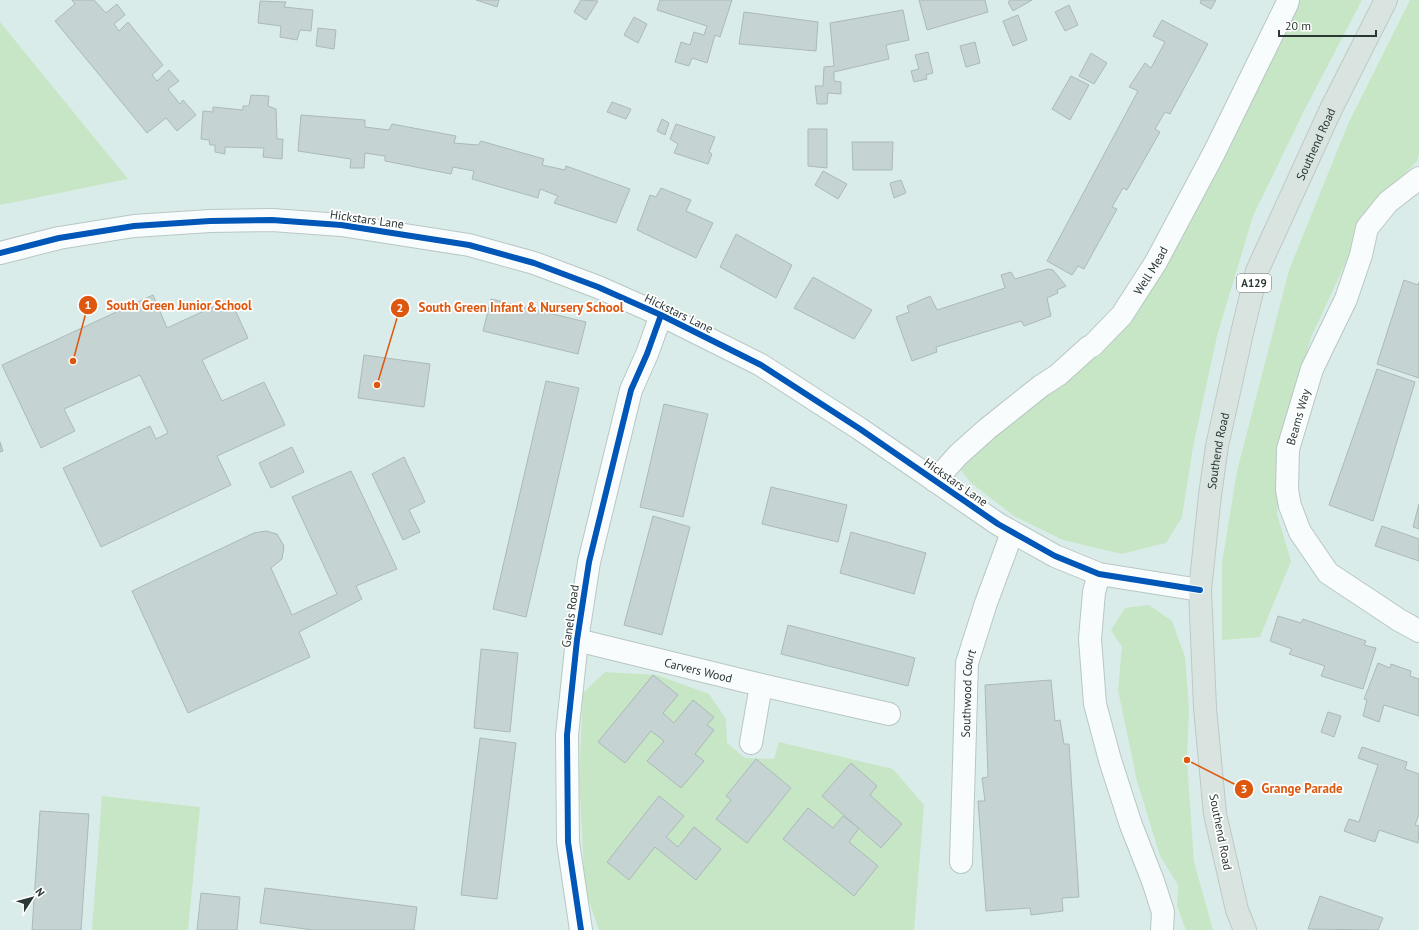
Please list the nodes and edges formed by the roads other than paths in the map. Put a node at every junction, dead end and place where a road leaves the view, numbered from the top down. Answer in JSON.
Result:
{"nodes":[{"id":1,"x":1288,"y":0,"type":"edge"},
{"id":2,"x":1386,"y":0,"type":"edge"},
{"id":3,"x":1419,"y":178,"type":"edge"},
{"id":4,"x":0,"y":253,"type":"edge"},
{"id":5,"x":661,"y":315,"type":"junction"},
{"id":6,"x":935,"y":481,"type":"junction"},
{"id":7,"x":1012,"y":533,"type":"junction"},
{"id":8,"x":1099,"y":574,"type":"junction"},
{"id":9,"x":1200,"y":590,"type":"junction"},
{"id":10,"x":1419,"y":631,"type":"edge"},
{"id":11,"x":577,"y":640,"type":"junction"},
{"id":12,"x":762,"y":685,"type":"junction"},
{"id":13,"x":889,"y":714,"type":"dead end"},
{"id":14,"x":751,"y":743,"type":"dead end"},
{"id":15,"x":960,"y":862,"type":"dead end"},
{"id":16,"x":581,"y":930,"type":"edge"},
{"id":17,"x":1162,"y":930,"type":"edge"},
{"id":18,"x":1245,"y":930,"type":"edge"}],
"edges":[{"from":1,"to":6,"type":"street","name":"Well Mead"},
{"from":2,"to":9,"type":"main road","name":"Southend Road","number":"A129"},
{"from":3,"to":10,"type":"street","name":"Beams Way"},
{"from":4,"to":5,"type":"street","name":"Hickstars Lane"},
{"from":5,"to":6,"type":"street","name":"Hickstars Lane"},
{"from":5,"to":11,"type":"street","name":"Ganels Road"},
{"from":6,"to":7,"type":"street","name":"Hickstars Lane"},
{"from":7,"to":8,"type":"street","name":"Hickstars Lane"},
{"from":7,"to":15,"type":"street","name":"Southwood Court"},
{"from":8,"to":9,"type":"street","name":"Hickstars Lane"},
{"from":8,"to":17,"type":"street"},
{"from":9,"to":18,"type":"main road","name":"Southend Road","number":"A129"},
{"from":11,"to":12,"type":"street","name":"Carvers Wood"},
{"from":11,"to":16,"type":"street","name":"Ganels Road"},
{"from":12,"to":13,"type":"street","name":"Carvers Wood"},
{"from":12,"to":14,"type":"street"}]}
